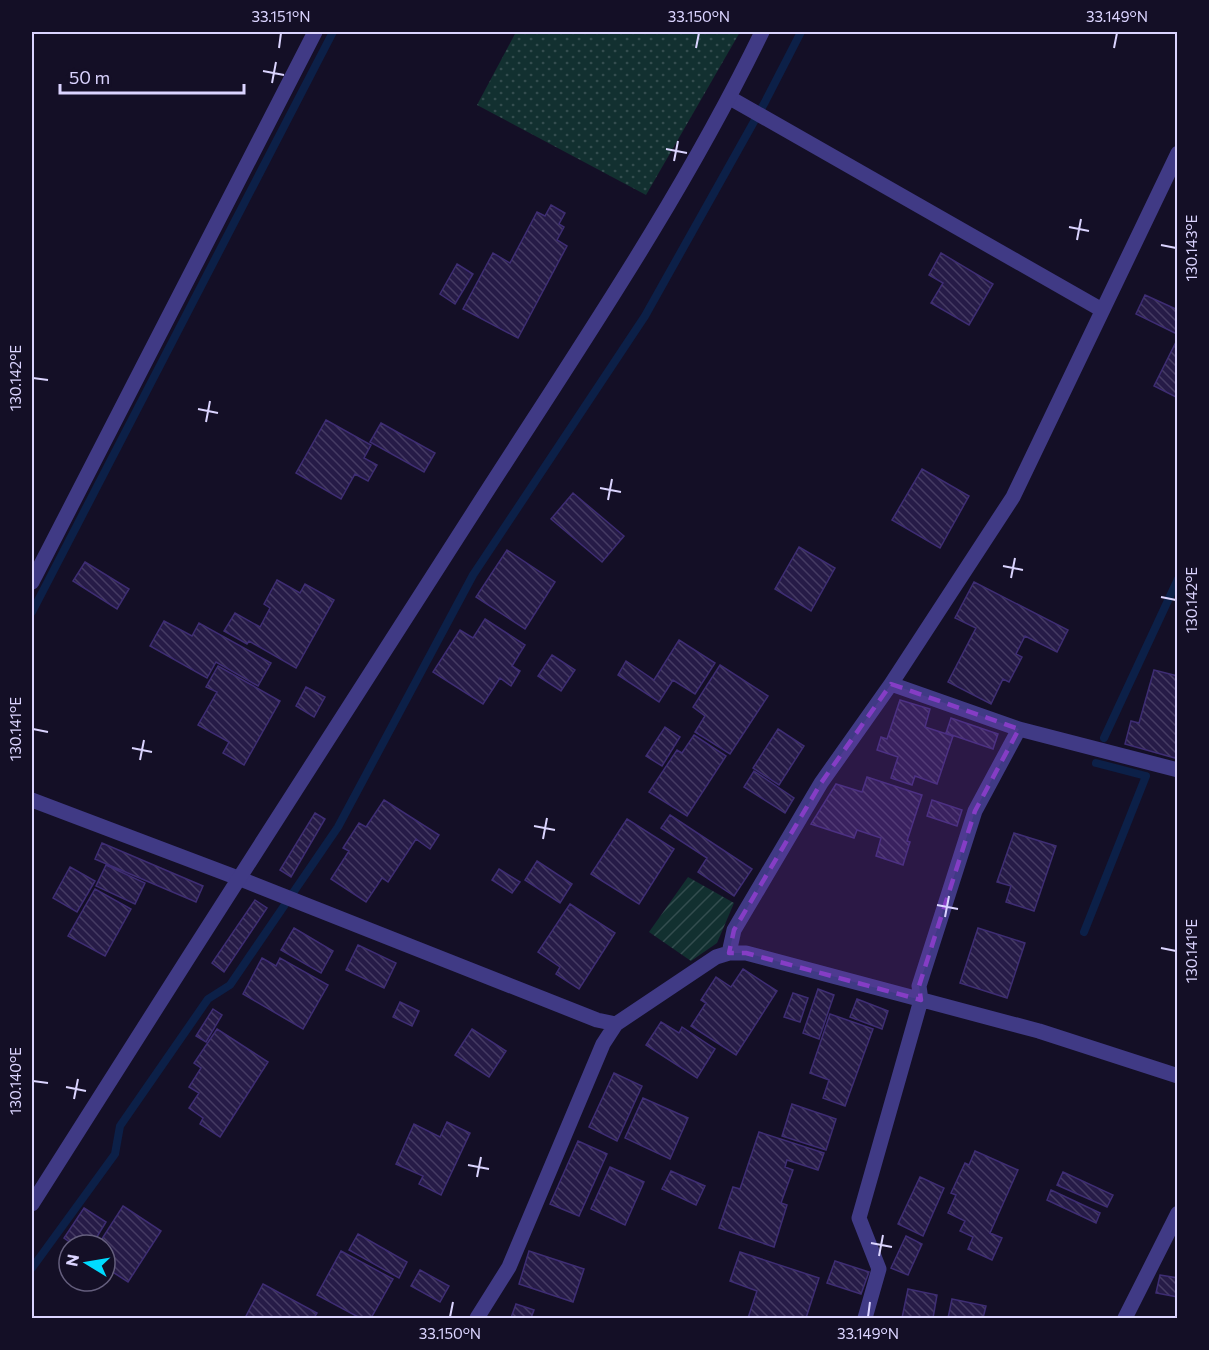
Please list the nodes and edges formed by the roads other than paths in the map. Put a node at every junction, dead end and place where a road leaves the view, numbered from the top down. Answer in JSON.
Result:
{"nodes":[{"id":1,"x":315,"y":32,"type":"edge"},
{"id":2,"x":762,"y":32,"type":"edge"},
{"id":3,"x":730,"y":98,"type":"junction"},
{"id":4,"x":1178,"y":153,"type":"edge"},
{"id":5,"x":1102,"y":310,"type":"junction"},
{"id":6,"x":32,"y":582,"type":"edge"},
{"id":7,"x":891,"y":684,"type":"junction"},
{"id":8,"x":1019,"y":729,"type":"junction"},
{"id":9,"x":1178,"y":770,"type":"edge"},
{"id":10,"x":32,"y":800,"type":"edge"},
{"id":11,"x":238,"y":878,"type":"junction"},
{"id":12,"x":729,"y":953,"type":"junction"},
{"id":13,"x":921,"y":1000,"type":"junction"},
{"id":14,"x":616,"y":1024,"type":"junction"},
{"id":15,"x":1178,"y":1076,"type":"edge"},
{"id":16,"x":32,"y":1204,"type":"edge"},
{"id":17,"x":1178,"y":1213,"type":"edge"},
{"id":18,"x":477,"y":1318,"type":"edge"},
{"id":19,"x":865,"y":1318,"type":"edge"},
{"id":20,"x":1125,"y":1318,"type":"edge"}],
"edges":[{"from":1,"to":6,"type":"street"},
{"from":2,"to":3,"type":"street"},
{"from":3,"to":5,"type":"street"},
{"from":3,"to":11,"type":"street"},
{"from":4,"to":5,"type":"street"},
{"from":5,"to":7,"type":"street"},
{"from":7,"to":8,"type":"street"},
{"from":7,"to":12,"type":"street"},
{"from":8,"to":9,"type":"street"},
{"from":8,"to":13,"type":"street"},
{"from":10,"to":11,"type":"street"},
{"from":11,"to":14,"type":"street"},
{"from":11,"to":16,"type":"street"},
{"from":12,"to":13,"type":"street"},
{"from":12,"to":14,"type":"street"},
{"from":13,"to":15,"type":"street"},
{"from":13,"to":19,"type":"street"},
{"from":14,"to":18,"type":"street"},
{"from":17,"to":20,"type":"street"}]}
